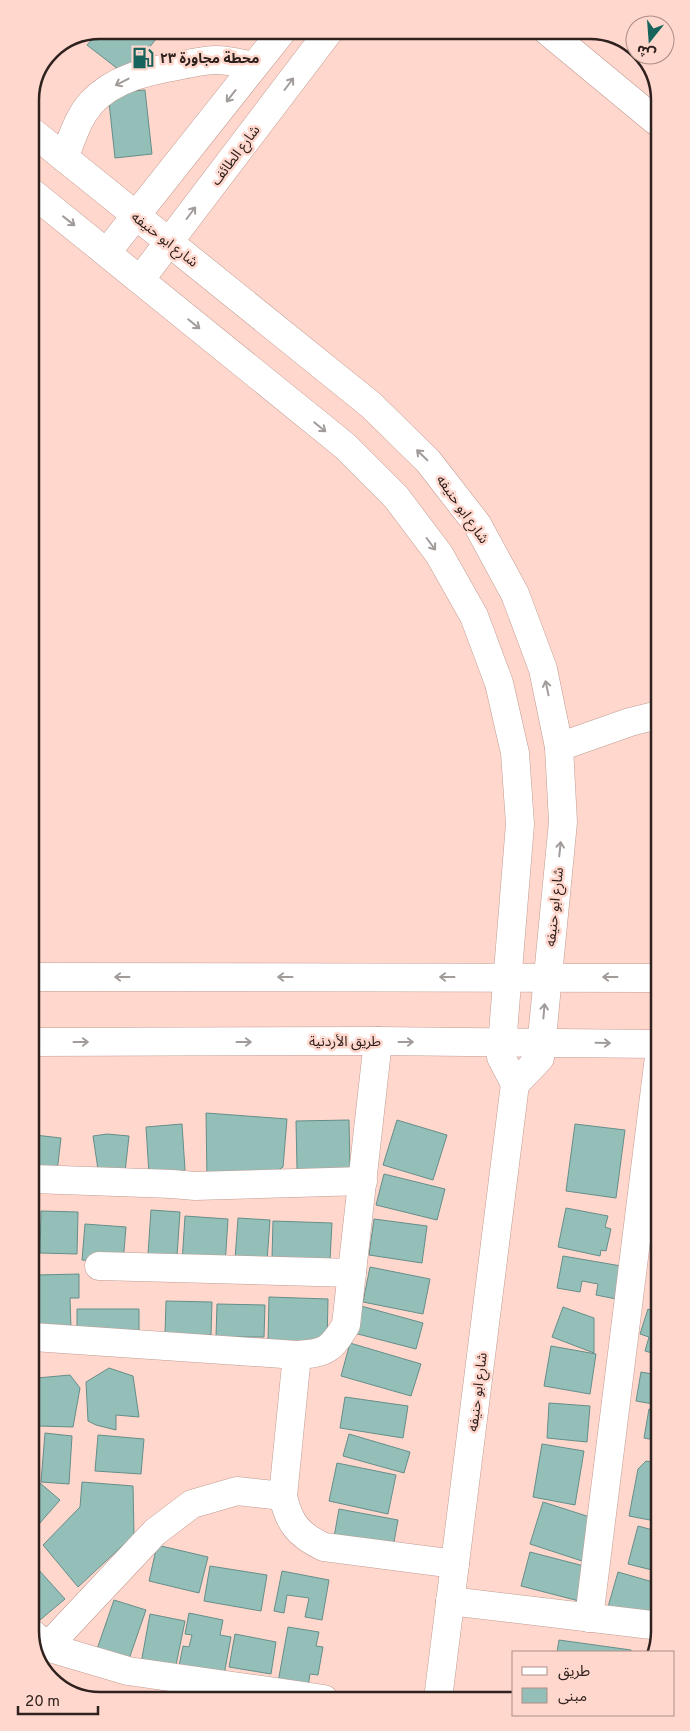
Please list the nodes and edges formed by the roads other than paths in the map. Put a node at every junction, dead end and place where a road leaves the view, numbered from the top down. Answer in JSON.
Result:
{"nodes":[{"id":1,"x":276,"y":39,"type":"edge"},
{"id":2,"x":323,"y":39,"type":"edge"},
{"id":3,"x":557,"y":39,"type":"edge"},
{"id":4,"x":254,"y":66,"type":"junction"},
{"id":5,"x":651,"y":117,"type":"edge"},
{"id":6,"x":39,"y":137,"type":"edge"},
{"id":7,"x":64,"y":158,"type":"junction"},
{"id":8,"x":39,"y":198,"type":"edge"},
{"id":9,"x":136,"y":216,"type":"junction"},
{"id":10,"x":169,"y":242,"type":"junction"},
{"id":11,"x":107,"y":252,"type":"junction"},
{"id":12,"x":140,"y":280,"type":"junction"},
{"id":13,"x":651,"y":717,"type":"edge"},
{"id":14,"x":559,"y":747,"type":"junction"},
{"id":15,"x":39,"y":977,"type":"edge"},
{"id":16,"x":507,"y":977,"type":"junction"},
{"id":17,"x":547,"y":977,"type":"junction"},
{"id":18,"x":651,"y":978,"type":"edge"},
{"id":19,"x":378,"y":1041,"type":"junction"},
{"id":20,"x":39,"y":1042,"type":"edge"},
{"id":21,"x":502,"y":1042,"type":"junction"},
{"id":22,"x":542,"y":1042,"type":"junction"},
{"id":23,"x":651,"y":1044,"type":"edge"},
{"id":24,"x":515,"y":1084,"type":"junction"},
{"id":25,"x":651,"y":1121,"type":"edge"},
{"id":26,"x":39,"y":1179,"type":"edge"},
{"id":27,"x":363,"y":1181,"type":"junction"},
{"id":28,"x":99,"y":1266,"type":"dead end"},
{"id":29,"x":352,"y":1273,"type":"junction"},
{"id":30,"x":39,"y":1337,"type":"edge"},
{"id":31,"x":297,"y":1355,"type":"junction"},
{"id":32,"x":283,"y":1496,"type":"junction"},
{"id":33,"x":455,"y":1564,"type":"junction"},
{"id":34,"x":450,"y":1601,"type":"junction"},
{"id":35,"x":589,"y":1618,"type":"junction"},
{"id":36,"x":651,"y":1625,"type":"edge"},
{"id":37,"x":40,"y":1641,"type":"edge"},
{"id":38,"x":275,"y":1692,"type":"edge"},
{"id":39,"x":439,"y":1692,"type":"edge"}],
"edges":[{"from":1,"to":4,"type":"street"},
{"from":10,"to":2,"type":"street","name":"شارع الطائف","one_way":true},
{"from":3,"to":5,"type":"street"},
{"from":4,"to":7,"type":"street","one_way":true},
{"from":4,"to":9,"type":"street","one_way":true},
{"from":6,"to":7,"type":"street","name":"شارع ابو حنيفه"},
{"from":7,"to":9,"type":"street","name":"شارع ابو حنيفه"},
{"from":8,"to":11,"type":"street","one_way":true},
{"from":9,"to":10,"type":"street","name":"شارع ابو حنيفه"},
{"from":9,"to":11,"type":"street"},
{"from":10,"to":12,"type":"street","name":"شارع الطائف"},
{"from":14,"to":10,"type":"street","name":"شارع ابو حنيفه","one_way":true},
{"from":11,"to":12,"type":"street"},
{"from":12,"to":16,"type":"street","one_way":true},
{"from":13,"to":14,"type":"street"},
{"from":17,"to":14,"type":"street","name":"شارع ابو حنيفه","one_way":true},
{"from":16,"to":15,"type":"street","one_way":true},
{"from":16,"to":17,"type":"street"},
{"from":16,"to":21,"type":"street"},
{"from":18,"to":17,"type":"street","one_way":true},
{"from":22,"to":17,"type":"street","name":"شارع ابو حنيفه","one_way":true},
{"from":20,"to":19,"type":"street","name":"طريق الأردنية","one_way":true},
{"from":19,"to":21,"type":"street","name":"طريق الأردنية","one_way":true},
{"from":19,"to":27,"type":"street"},
{"from":21,"to":22,"type":"street","name":"طريق الأردنية"},
{"from":21,"to":24,"type":"street"},
{"from":22,"to":23,"type":"street","name":"طريق الأردنية","one_way":true},
{"from":22,"to":24,"type":"street","name":"شارع ابو حنيفه"},
{"from":24,"to":33,"type":"street","name":"شارع ابو حنيفه"},
{"from":25,"to":35,"type":"street"},
{"from":26,"to":27,"type":"street"},
{"from":27,"to":29,"type":"street"},
{"from":28,"to":29,"type":"street"},
{"from":29,"to":31,"type":"street"},
{"from":30,"to":31,"type":"street"},
{"from":31,"to":32,"type":"street"},
{"from":32,"to":33,"type":"street"},
{"from":32,"to":37,"type":"street"},
{"from":33,"to":34,"type":"street","name":"شارع ابو حنيفه"},
{"from":34,"to":35,"type":"street"},
{"from":34,"to":39,"type":"street","name":"شارع ابو حنيفه"},
{"from":35,"to":36,"type":"street"},
{"from":37,"to":38,"type":"street"}]}
